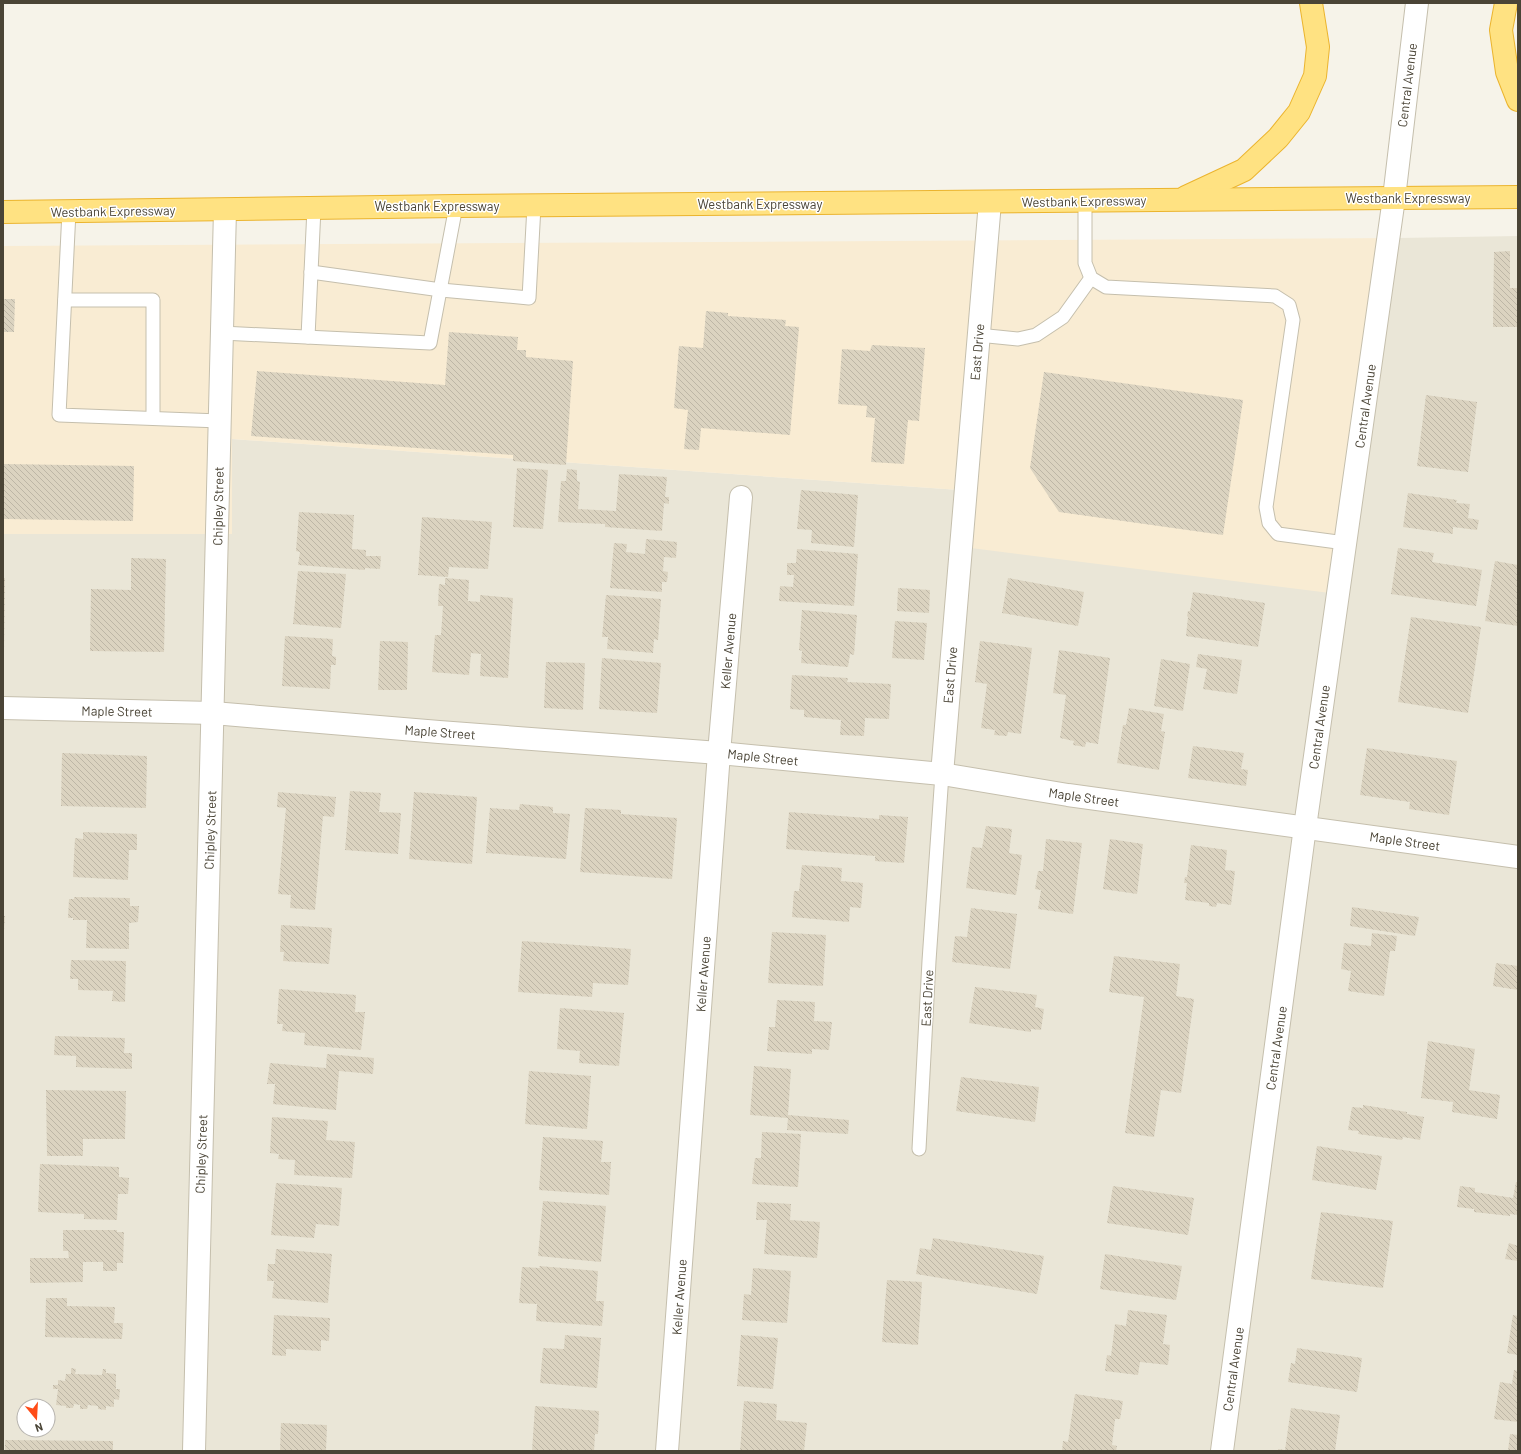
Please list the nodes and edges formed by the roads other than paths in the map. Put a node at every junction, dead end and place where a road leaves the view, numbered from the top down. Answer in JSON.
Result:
{"nodes":[{"id":1,"x":1311,"y":3,"type":"edge"},
{"id":2,"x":1417,"y":3,"type":"edge"},
{"id":3,"x":1506,"y":3,"type":"edge"},
{"id":4,"x":1518,"y":100,"type":"edge"},
{"id":5,"x":1518,"y":197,"type":"edge"},
{"id":6,"x":1394,"y":198,"type":"junction"},
{"id":7,"x":1179,"y":200,"type":"junction"},
{"id":8,"x":1085,"y":201,"type":"junction"},
{"id":9,"x":990,"y":202,"type":"junction"},
{"id":10,"x":456,"y":206,"type":"junction"},
{"id":11,"x":534,"y":206,"type":"junction"},
{"id":12,"x":314,"y":208,"type":"junction"},
{"id":13,"x":225,"y":210,"type":"junction"},
{"id":14,"x":69,"y":211,"type":"junction"},
{"id":15,"x":3,"y":212,"type":"edge"},
{"id":16,"x":311,"y":272,"type":"junction"},
{"id":17,"x":1091,"y":278,"type":"junction"},
{"id":18,"x":441,"y":290,"type":"junction"},
{"id":19,"x":65,"y":300,"type":"junction"},
{"id":20,"x":222,"y":333,"type":"junction"},
{"id":21,"x":978,"y":335,"type":"junction"},
{"id":22,"x":308,"y":337,"type":"junction"},
{"id":23,"x":153,"y":418,"type":"junction"},
{"id":24,"x":220,"y":421,"type":"junction"},
{"id":25,"x":741,"y":497,"type":"dead end"},
{"id":26,"x":1345,"y":543,"type":"junction"},
{"id":27,"x":3,"y":708,"type":"edge"},
{"id":28,"x":213,"y":713,"type":"junction"},
{"id":29,"x":719,"y":753,"type":"junction"},
{"id":30,"x":942,"y":774,"type":"junction"},
{"id":31,"x":1305,"y":827,"type":"junction"},
{"id":32,"x":1518,"y":857,"type":"edge"},
{"id":33,"x":919,"y":1149,"type":"dead end"},
{"id":34,"x":194,"y":1451,"type":"edge"},
{"id":35,"x":667,"y":1451,"type":"edge"},
{"id":36,"x":1222,"y":1451,"type":"edge"}],
"edges":[{"from":1,"to":7,"type":"highway"},
{"from":2,"to":6,"type":"street","name":"Central Avenue"},
{"from":3,"to":4,"type":"highway"},
{"from":5,"to":6,"type":"highway","name":"Westbank Expressway"},
{"from":6,"to":7,"type":"highway","name":"Westbank Expressway"},
{"from":6,"to":26,"type":"street","name":"Central Avenue"},
{"from":7,"to":8,"type":"highway","name":"Westbank Expressway"},
{"from":8,"to":9,"type":"highway","name":"Westbank Expressway"},
{"from":8,"to":17,"type":"lane"},
{"from":9,"to":11,"type":"highway","name":"Westbank Expressway"},
{"from":9,"to":21,"type":"street","name":"East Drive"},
{"from":10,"to":11,"type":"highway","name":"Westbank Expressway"},
{"from":10,"to":12,"type":"highway","name":"Westbank Expressway"},
{"from":10,"to":18,"type":"lane"},
{"from":11,"to":18,"type":"lane"},
{"from":12,"to":13,"type":"highway","name":"Westbank Expressway"},
{"from":12,"to":16,"type":"lane"},
{"from":13,"to":14,"type":"highway","name":"Westbank Expressway"},
{"from":13,"to":20,"type":"street","name":"Chipley Street"},
{"from":14,"to":15,"type":"highway","name":"Westbank Expressway"},
{"from":14,"to":19,"type":"lane"},
{"from":16,"to":18,"type":"lane"},
{"from":16,"to":22,"type":"lane"},
{"from":17,"to":21,"type":"lane"},
{"from":17,"to":26,"type":"lane"},
{"from":18,"to":22,"type":"lane"},
{"from":19,"to":23,"type":"lane"},
{"from":19,"to":23,"type":"lane"},
{"from":20,"to":22,"type":"lane"},
{"from":20,"to":24,"type":"street","name":"Chipley Street"},
{"from":21,"to":30,"type":"street","name":"East Drive"},
{"from":23,"to":24,"type":"lane"},
{"from":24,"to":28,"type":"street","name":"Chipley Street"},
{"from":25,"to":29,"type":"street","name":"Keller Avenue"},
{"from":26,"to":31,"type":"street","name":"Central Avenue"},
{"from":27,"to":28,"type":"street","name":"Maple Street"},
{"from":28,"to":29,"type":"street","name":"Maple Street"},
{"from":28,"to":34,"type":"street","name":"Chipley Street"},
{"from":29,"to":30,"type":"street","name":"Maple Street"},
{"from":29,"to":35,"type":"street","name":"Keller Avenue"},
{"from":30,"to":31,"type":"street","name":"Maple Street"},
{"from":30,"to":33,"type":"lane","name":"East Drive"},
{"from":31,"to":32,"type":"street","name":"Maple Street"},
{"from":31,"to":36,"type":"street","name":"Central Avenue"}]}
